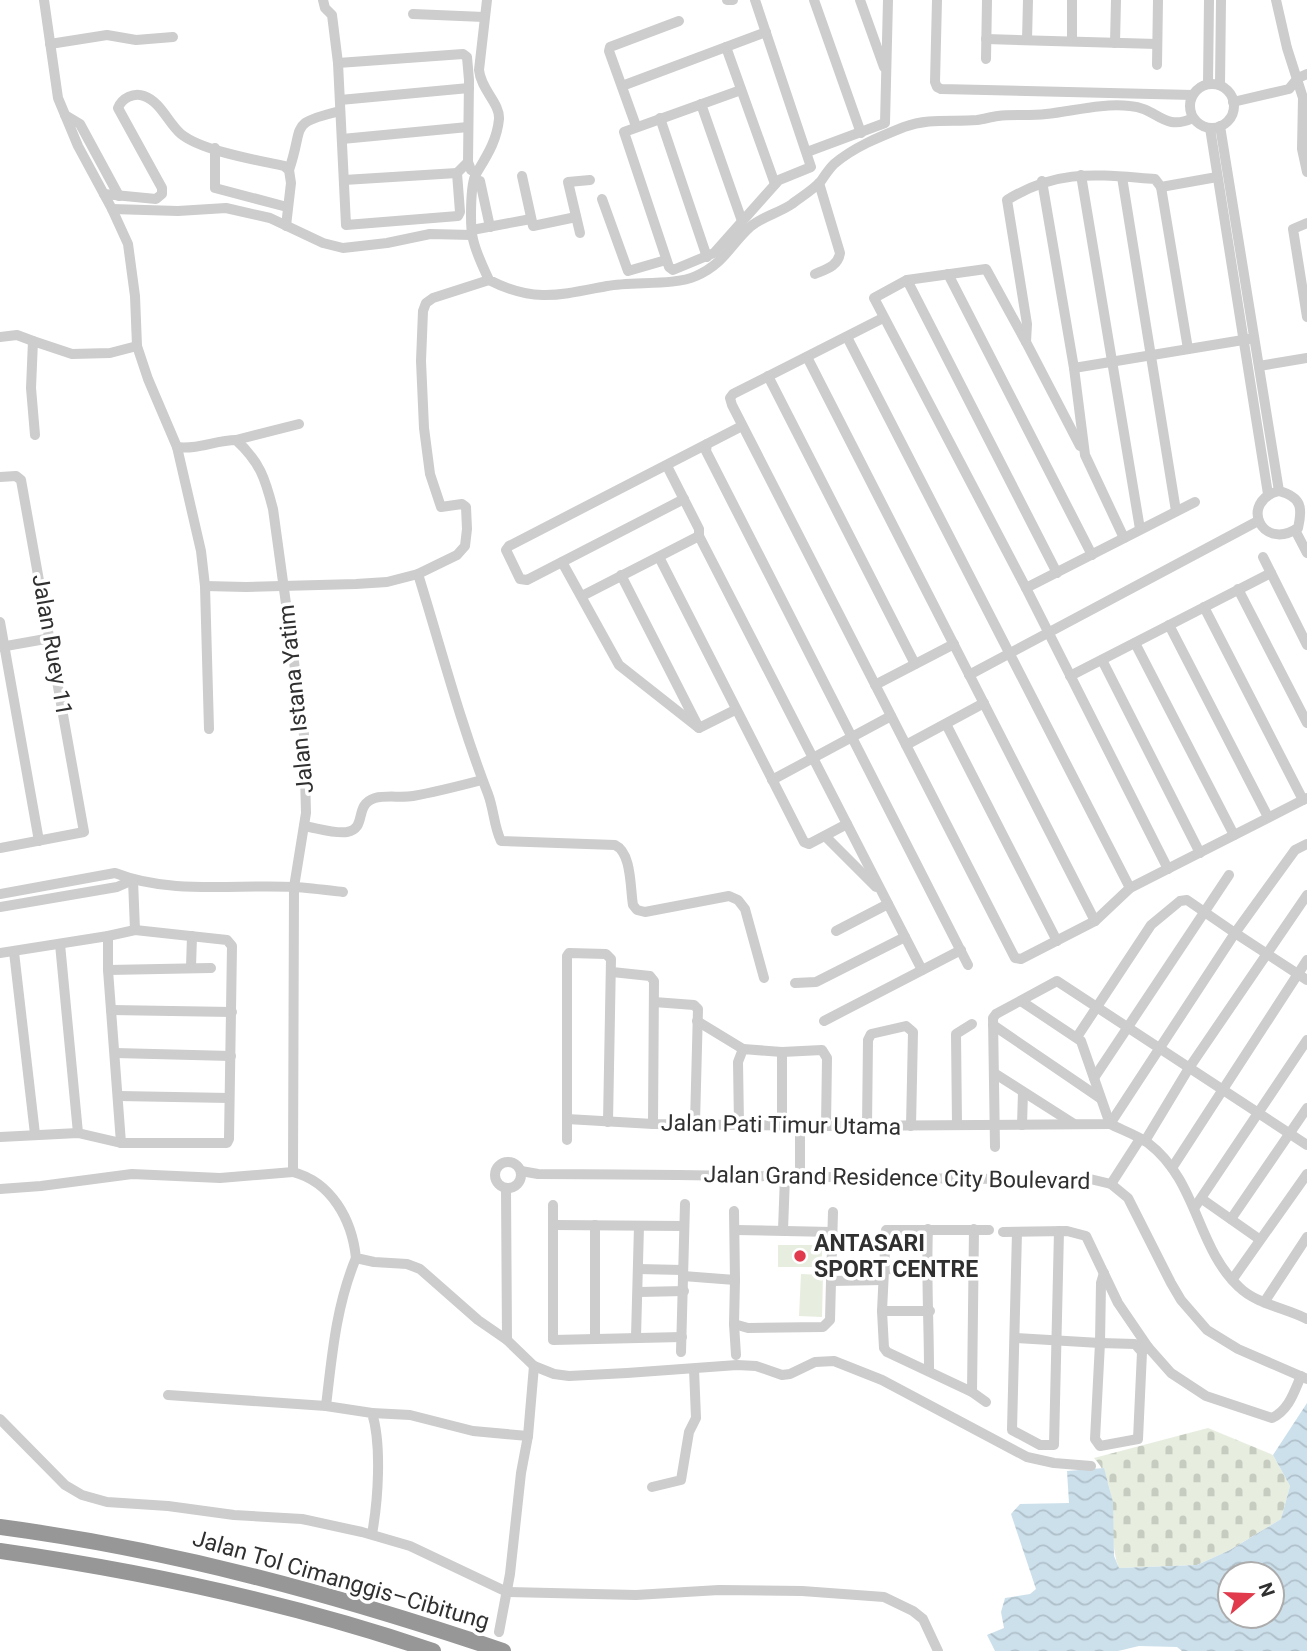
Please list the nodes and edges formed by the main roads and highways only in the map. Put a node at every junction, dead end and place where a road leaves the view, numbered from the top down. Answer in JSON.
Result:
{"nodes":[{"id":1,"x":0,"y":1527,"type":"edge"},
{"id":2,"x":0,"y":1551,"type":"edge"},
{"id":3,"x":433,"y":1651,"type":"edge"},
{"id":4,"x":503,"y":1651,"type":"edge"}],
"edges":[{"from":1,"to":4,"type":"highway","name":"Jalan Tol Cimanggis–Cibitung"},
{"from":2,"to":3,"type":"highway","name":"Jalan Tol Cimanggis–Cibitung"}]}
